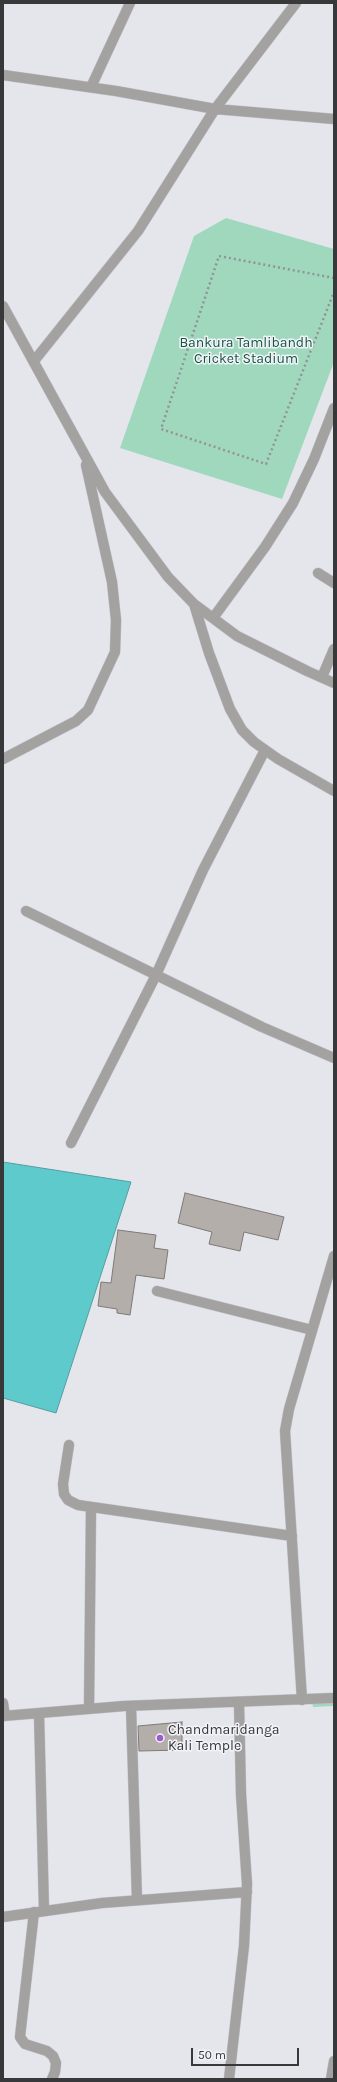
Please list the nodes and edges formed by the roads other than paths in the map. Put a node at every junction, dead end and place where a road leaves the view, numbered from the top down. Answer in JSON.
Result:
{"nodes":[{"id":1,"x":130,"y":3,"type":"edge"},
{"id":2,"x":296,"y":3,"type":"edge"},
{"id":3,"x":3,"y":75,"type":"edge"},
{"id":4,"x":91,"y":87,"type":"junction"},
{"id":5,"x":215,"y":110,"type":"junction"},
{"id":6,"x":334,"y":119,"type":"edge"},
{"id":7,"x":3,"y":306,"type":"edge"},
{"id":8,"x":34,"y":361,"type":"junction"},
{"id":9,"x":334,"y":408,"type":"edge"},
{"id":10,"x":84,"y":453,"type":"junction"},
{"id":11,"x":318,"y":573,"type":"dead end"},
{"id":12,"x":334,"y":583,"type":"edge"},
{"id":13,"x":194,"y":604,"type":"junction"},
{"id":14,"x":213,"y":618,"type":"junction"},
{"id":15,"x":334,"y":649,"type":"edge"},
{"id":16,"x":322,"y":678,"type":"junction"},
{"id":17,"x":334,"y":683,"type":"edge"},
{"id":18,"x":265,"y":750,"type":"junction"},
{"id":19,"x":3,"y":759,"type":"edge"},
{"id":20,"x":334,"y":791,"type":"edge"},
{"id":21,"x":26,"y":910,"type":"dead end"},
{"id":22,"x":156,"y":975,"type":"junction"},
{"id":23,"x":334,"y":1058,"type":"edge"},
{"id":24,"x":72,"y":1143,"type":"dead end"},
{"id":25,"x":334,"y":1256,"type":"edge"},
{"id":26,"x":157,"y":1291,"type":"dead end"},
{"id":27,"x":312,"y":1330,"type":"junction"},
{"id":28,"x":69,"y":1445,"type":"dead end"},
{"id":29,"x":91,"y":1508,"type":"junction"},
{"id":30,"x":292,"y":1536,"type":"junction"},
{"id":31,"x":334,"y":1698,"type":"edge"},
{"id":32,"x":302,"y":1700,"type":"junction"},
{"id":33,"x":239,"y":1702,"type":"junction"},
{"id":34,"x":3,"y":1703,"type":"edge"},
{"id":35,"x":131,"y":1706,"type":"junction"},
{"id":36,"x":88,"y":1709,"type":"junction"},
{"id":37,"x":39,"y":1713,"type":"junction"},
{"id":38,"x":4,"y":1716,"type":"edge"},
{"id":39,"x":247,"y":1892,"type":"junction"},
{"id":40,"x":137,"y":1900,"type":"junction"},
{"id":41,"x":39,"y":1911,"type":"junction"},
{"id":42,"x":3,"y":1917,"type":"edge"},
{"id":43,"x":334,"y":2061,"type":"edge"},
{"id":44,"x":52,"y":2079,"type":"edge"},
{"id":45,"x":229,"y":2079,"type":"edge"},
{"id":46,"x":331,"y":2079,"type":"edge"}],
"edges":[{"from":1,"to":4,"type":"street"},
{"from":2,"to":5,"type":"street"},
{"from":3,"to":4,"type":"street"},
{"from":4,"to":5,"type":"street"},
{"from":5,"to":6,"type":"street"},
{"from":5,"to":8,"type":"street"},
{"from":7,"to":8,"type":"street"},
{"from":8,"to":10,"type":"street"},
{"from":9,"to":14,"type":"street"},
{"from":10,"to":13,"type":"street"},
{"from":10,"to":19,"type":"street"},
{"from":11,"to":12,"type":"street"},
{"from":13,"to":14,"type":"street"},
{"from":13,"to":18,"type":"street"},
{"from":14,"to":16,"type":"street"},
{"from":15,"to":16,"type":"street"},
{"from":16,"to":17,"type":"street"},
{"from":18,"to":20,"type":"street"},
{"from":18,"to":22,"type":"street"},
{"from":21,"to":22,"type":"street"},
{"from":22,"to":23,"type":"street"},
{"from":22,"to":24,"type":"street"},
{"from":25,"to":27,"type":"street"},
{"from":26,"to":27,"type":"street"},
{"from":27,"to":30,"type":"street"},
{"from":28,"to":29,"type":"street"},
{"from":29,"to":30,"type":"street"},
{"from":29,"to":36,"type":"street"},
{"from":30,"to":32,"type":"street"},
{"from":31,"to":32,"type":"street"},
{"from":32,"to":33,"type":"street"},
{"from":33,"to":35,"type":"street"},
{"from":33,"to":39,"type":"street"},
{"from":34,"to":38,"type":"street"},
{"from":35,"to":36,"type":"street"},
{"from":35,"to":40,"type":"street"},
{"from":36,"to":37,"type":"street"},
{"from":37,"to":38,"type":"street"},
{"from":37,"to":41,"type":"street"},
{"from":39,"to":40,"type":"street"},
{"from":39,"to":45,"type":"street"},
{"from":40,"to":41,"type":"street"},
{"from":41,"to":42,"type":"street"},
{"from":41,"to":44,"type":"street"},
{"from":43,"to":46,"type":"street"}]}
